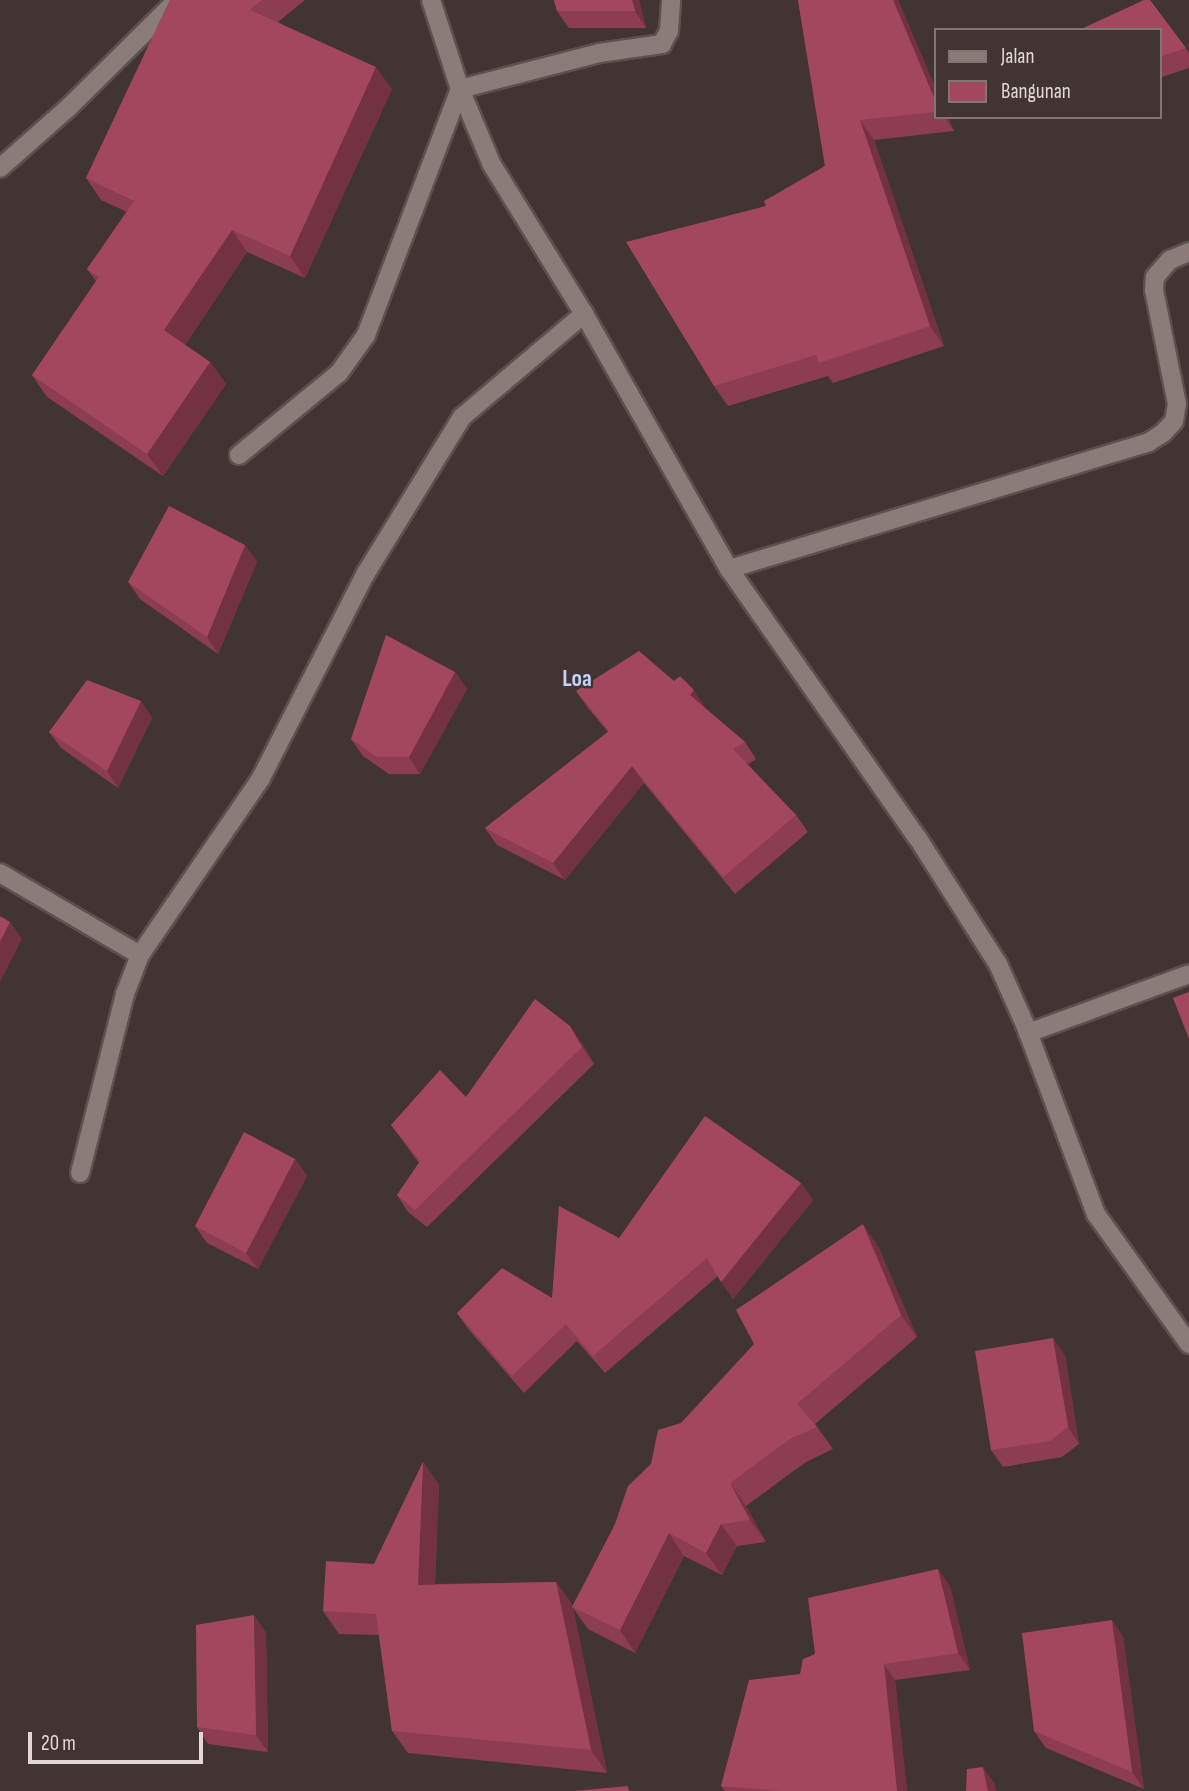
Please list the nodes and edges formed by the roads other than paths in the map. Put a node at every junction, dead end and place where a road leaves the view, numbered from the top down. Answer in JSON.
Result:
{"nodes":[{"id":1,"x":177,"y":0,"type":"edge"},
{"id":2,"x":431,"y":0,"type":"edge"},
{"id":3,"x":671,"y":0,"type":"edge"},
{"id":4,"x":460,"y":89,"type":"junction"},
{"id":5,"x":0,"y":168,"type":"edge"},
{"id":6,"x":1189,"y":252,"type":"edge"},
{"id":7,"x":584,"y":314,"type":"junction"},
{"id":8,"x":239,"y":456,"type":"dead end"},
{"id":9,"x":729,"y":569,"type":"junction"},
{"id":10,"x":0,"y":873,"type":"edge"},
{"id":11,"x":140,"y":956,"type":"junction"},
{"id":12,"x":1189,"y":974,"type":"edge"},
{"id":13,"x":1028,"y":1033,"type":"junction"},
{"id":14,"x":80,"y":1173,"type":"dead end"},
{"id":15,"x":1189,"y":1344,"type":"edge"}],
"edges":[{"from":1,"to":5,"type":"street"},
{"from":2,"to":4,"type":"street"},
{"from":3,"to":4,"type":"street"},
{"from":4,"to":7,"type":"street"},
{"from":4,"to":8,"type":"street"},
{"from":6,"to":9,"type":"street"},
{"from":7,"to":9,"type":"street"},
{"from":7,"to":11,"type":"street"},
{"from":9,"to":13,"type":"street"},
{"from":10,"to":11,"type":"street"},
{"from":11,"to":14,"type":"street"},
{"from":12,"to":13,"type":"street"},
{"from":13,"to":15,"type":"street"}]}
